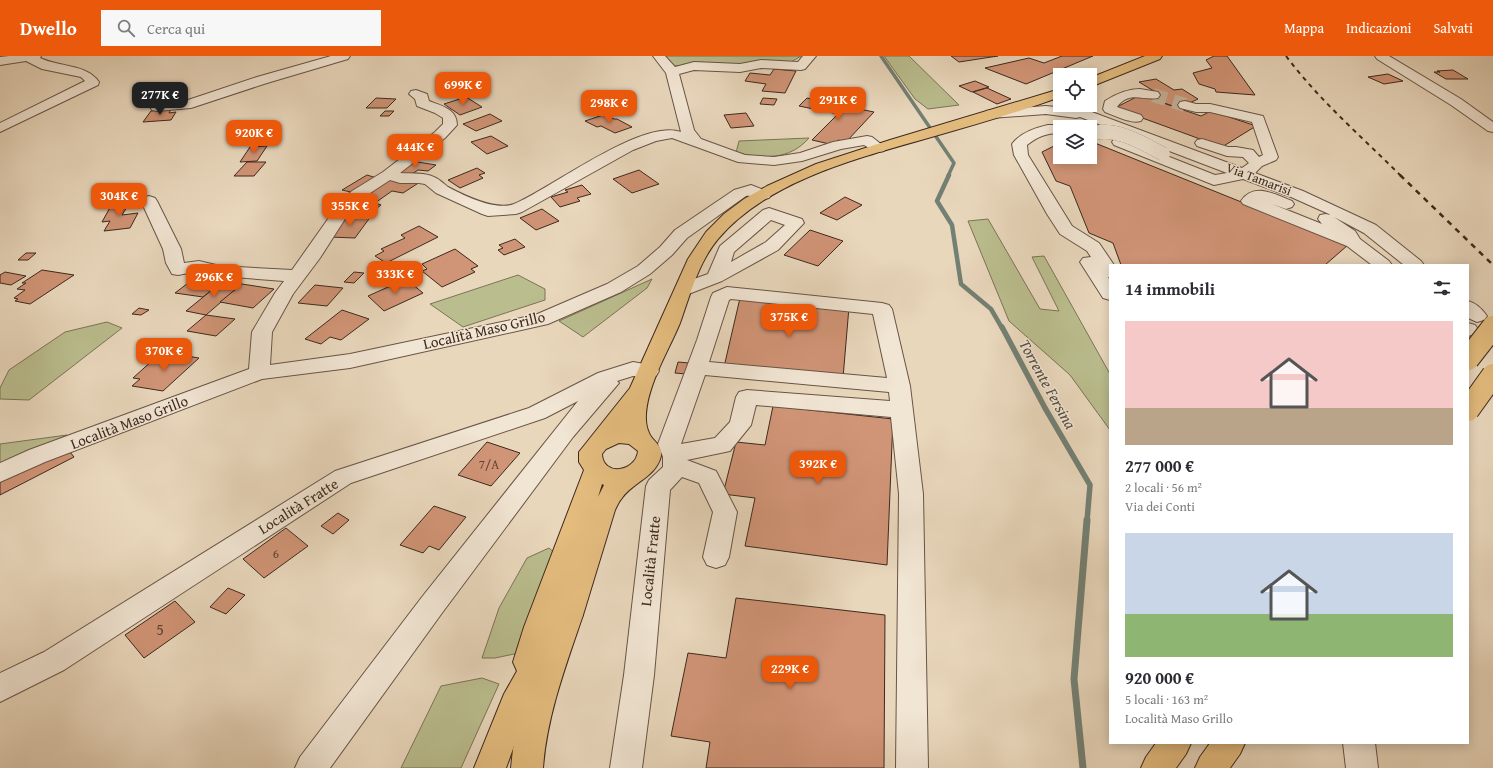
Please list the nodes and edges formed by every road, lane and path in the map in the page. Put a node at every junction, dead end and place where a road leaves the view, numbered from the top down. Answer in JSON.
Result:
{"nodes":[{"id":1,"x":344,"y":56,"type":"edge"},
{"id":2,"x":659,"y":56,"type":"edge"},
{"id":3,"x":810,"y":56,"type":"edge"},
{"id":4,"x":1156,"y":56,"type":"edge"},
{"id":5,"x":1381,"y":56,"type":"edge"},
{"id":6,"x":33,"y":57,"type":"edge"},
{"id":7,"x":0,"y":62,"type":"edge"},
{"id":8,"x":672,"y":72,"type":"junction"},
{"id":9,"x":1097,"y":80,"type":"edge"},
{"id":10,"x":416,"y":94,"type":"dead end"},
{"id":11,"x":1153,"y":95,"type":"tunnel mouth"},
{"id":12,"x":1053,"y":96,"type":"edge"},
{"id":13,"x":1185,"y":105,"type":"tunnel mouth"},
{"id":14,"x":157,"y":107,"type":"dead end"},
{"id":15,"x":1072,"y":112,"type":"edge"},
{"id":16,"x":991,"y":114,"type":"junction"},
{"id":17,"x":1081,"y":120,"type":"edge"},
{"id":18,"x":1085,"y":120,"type":"edge"},
{"id":19,"x":1146,"y":122,"type":"dead end"},
{"id":20,"x":1097,"y":125,"type":"edge"},
{"id":21,"x":1097,"y":126,"type":"edge"},
{"id":22,"x":0,"y":128,"type":"edge"},
{"id":23,"x":1053,"y":128,"type":"edge"},
{"id":24,"x":1493,"y":128,"type":"edge"},
{"id":25,"x":1097,"y":129,"type":"edge"},
{"id":26,"x":1190,"y":138,"type":"dead end"},
{"id":27,"x":696,"y":142,"type":"junction"},
{"id":28,"x":884,"y":147,"type":"junction"},
{"id":29,"x":1257,"y":163,"type":"junction"},
{"id":30,"x":1188,"y":170,"type":"junction"},
{"id":31,"x":1245,"y":174,"type":"junction"},
{"id":32,"x":388,"y":175,"type":"junction"},
{"id":33,"x":763,"y":195,"type":"junction"},
{"id":34,"x":149,"y":200,"type":"dead end"},
{"id":35,"x":1247,"y":202,"type":"dead end"},
{"id":36,"x":1082,"y":250,"type":"dead end"},
{"id":37,"x":1382,"y":264,"type":"edge"},
{"id":38,"x":1415,"y":264,"type":"edge"},
{"id":39,"x":1109,"y":270,"type":"edge"},
{"id":40,"x":297,"y":276,"type":"junction"},
{"id":41,"x":716,"y":277,"type":"dead end"},
{"id":42,"x":684,"y":289,"type":"junction"},
{"id":43,"x":1109,"y":292,"type":"edge"},
{"id":44,"x":1475,"y":322,"type":"edge"},
{"id":45,"x":1469,"y":354,"type":"edge"},
{"id":46,"x":697,"y":368,"type":"junction"},
{"id":47,"x":648,"y":371,"type":"junction"},
{"id":48,"x":259,"y":373,"type":"junction"},
{"id":49,"x":619,"y":373,"type":"junction"},
{"id":50,"x":1493,"y":375,"type":"edge"},
{"id":51,"x":1493,"y":388,"type":"edge"},
{"id":52,"x":640,"y":391,"type":"junction"},
{"id":53,"x":1469,"y":395,"type":"edge"},
{"id":54,"x":900,"y":398,"type":"junction"},
{"id":55,"x":1469,"y":409,"type":"edge"},
{"id":56,"x":600,"y":442,"type":"junction"},
{"id":57,"x":661,"y":450,"type":"junction"},
{"id":58,"x":595,"y":471,"type":"junction"},
{"id":59,"x":0,"y":473,"type":"edge"},
{"id":60,"x":642,"y":478,"type":"junction"},
{"id":61,"x":716,"y":557,"type":"dead end"},
{"id":62,"x":569,"y":616,"type":"junction"},
{"id":63,"x":0,"y":688,"type":"edge"},
{"id":64,"x":515,"y":704,"type":"junction"},
{"id":65,"x":1174,"y":744,"type":"edge"},
{"id":66,"x":1227,"y":744,"type":"edge"},
{"id":67,"x":1359,"y":744,"type":"edge"},
{"id":68,"x":311,"y":768,"type":"edge"},
{"id":69,"x":490,"y":768,"type":"edge"},
{"id":70,"x":527,"y":768,"type":"edge"},
{"id":71,"x":626,"y":768,"type":"edge"},
{"id":72,"x":912,"y":768,"type":"edge"},
{"id":73,"x":1157,"y":768,"type":"edge"},
{"id":74,"x":1211,"y":768,"type":"edge"},
{"id":75,"x":1362,"y":768,"type":"edge"}],
"edges":[{"from":1,"to":14,"type":"street"},
{"from":2,"to":8,"type":"street"},
{"from":3,"to":8,"type":"street"},
{"from":4,"to":9,"type":"main road"},
{"from":5,"to":24,"type":"street"},
{"from":6,"to":7,"type":"street"},
{"from":6,"to":22,"type":"street"},
{"from":8,"to":27,"type":"street"},
{"from":10,"to":32,"type":"street"},
{"from":11,"to":19,"type":"street"},
{"from":12,"to":16,"type":"main road"},
{"from":13,"to":29,"type":"street"},
{"from":15,"to":18,"type":"street","name":"Via Tamarisi"},
{"from":16,"to":17,"type":"street","name":"Via Tamarisi"},
{"from":16,"to":28,"type":"main road"},
{"from":20,"to":31,"type":"street","name":"Via Tamarisi"},
{"from":21,"to":30,"type":"street"},
{"from":23,"to":39,"type":"street"},
{"from":25,"to":30,"type":"street","bridge":true},
{"from":26,"to":29,"type":"street"},
{"from":27,"to":28,"type":"street"},
{"from":27,"to":32,"type":"street"},
{"from":28,"to":33,"type":"main road"},
{"from":29,"to":31,"type":"street"},
{"from":30,"to":31,"type":"street"},
{"from":31,"to":38,"type":"street","name":"Via Tamarisi"},
{"from":32,"to":40,"type":"street"},
{"from":33,"to":42,"type":"main road","name":"Località Fratte"},
{"from":33,"to":48,"type":"street","name":"Località Maso Grillo"},
{"from":34,"to":40,"type":"street"},
{"from":35,"to":37,"type":"street"},
{"from":36,"to":43,"type":"street"},
{"from":40,"to":48,"type":"street"},
{"from":41,"to":42,"type":"street"},
{"from":42,"to":47,"type":"main road","name":"Località Fratte"},
{"from":44,"to":45,"type":"main road","bridge":true},
{"from":46,"to":54,"type":"street"},
{"from":46,"to":54,"type":"street","name":"Località Fratte"},
{"from":46,"to":57,"type":"street","name":"Località Fratte"},
{"from":47,"to":49,"type":"street","name":"Località Fratte"},
{"from":47,"to":52,"type":"main road","name":"Località Fratte"},
{"from":48,"to":59,"type":"street","name":"Località Maso Grillo"},
{"from":49,"to":63,"type":"street","name":"Località Fratte"},
{"from":49,"to":68,"type":"street"},
{"from":50,"to":55,"type":"main road","bridge":true},
{"from":51,"to":53,"type":"street"},
{"from":52,"to":56,"type":"main road","name":"Località Fratte"},
{"from":52,"to":57,"type":"main road","name":"Località Fratte"},
{"from":54,"to":57,"type":"street"},
{"from":54,"to":72,"type":"street","name":"Località Fratte"},
{"from":56,"to":57,"type":"main road"},
{"from":56,"to":58,"type":"main road","name":"Località Fratte"},
{"from":57,"to":60,"type":"main road","name":"Località Fratte"},
{"from":57,"to":60,"type":"street","name":"Località Fratte"},
{"from":57,"to":61,"type":"street"},
{"from":58,"to":60,"type":"main road"},
{"from":58,"to":64,"type":"main road","name":"Località Fratte"},
{"from":60,"to":62,"type":"main road","name":"Località Fratte"},
{"from":60,"to":71,"type":"street","name":"Località Fratte"},
{"from":62,"to":64,"type":"main road","name":"Località Fratte"},
{"from":62,"to":70,"type":"main road"},
{"from":64,"to":69,"type":"main road","name":"Località Fratte"},
{"from":65,"to":73,"type":"main road"},
{"from":66,"to":74,"type":"main road"},
{"from":67,"to":75,"type":"street"}]}
